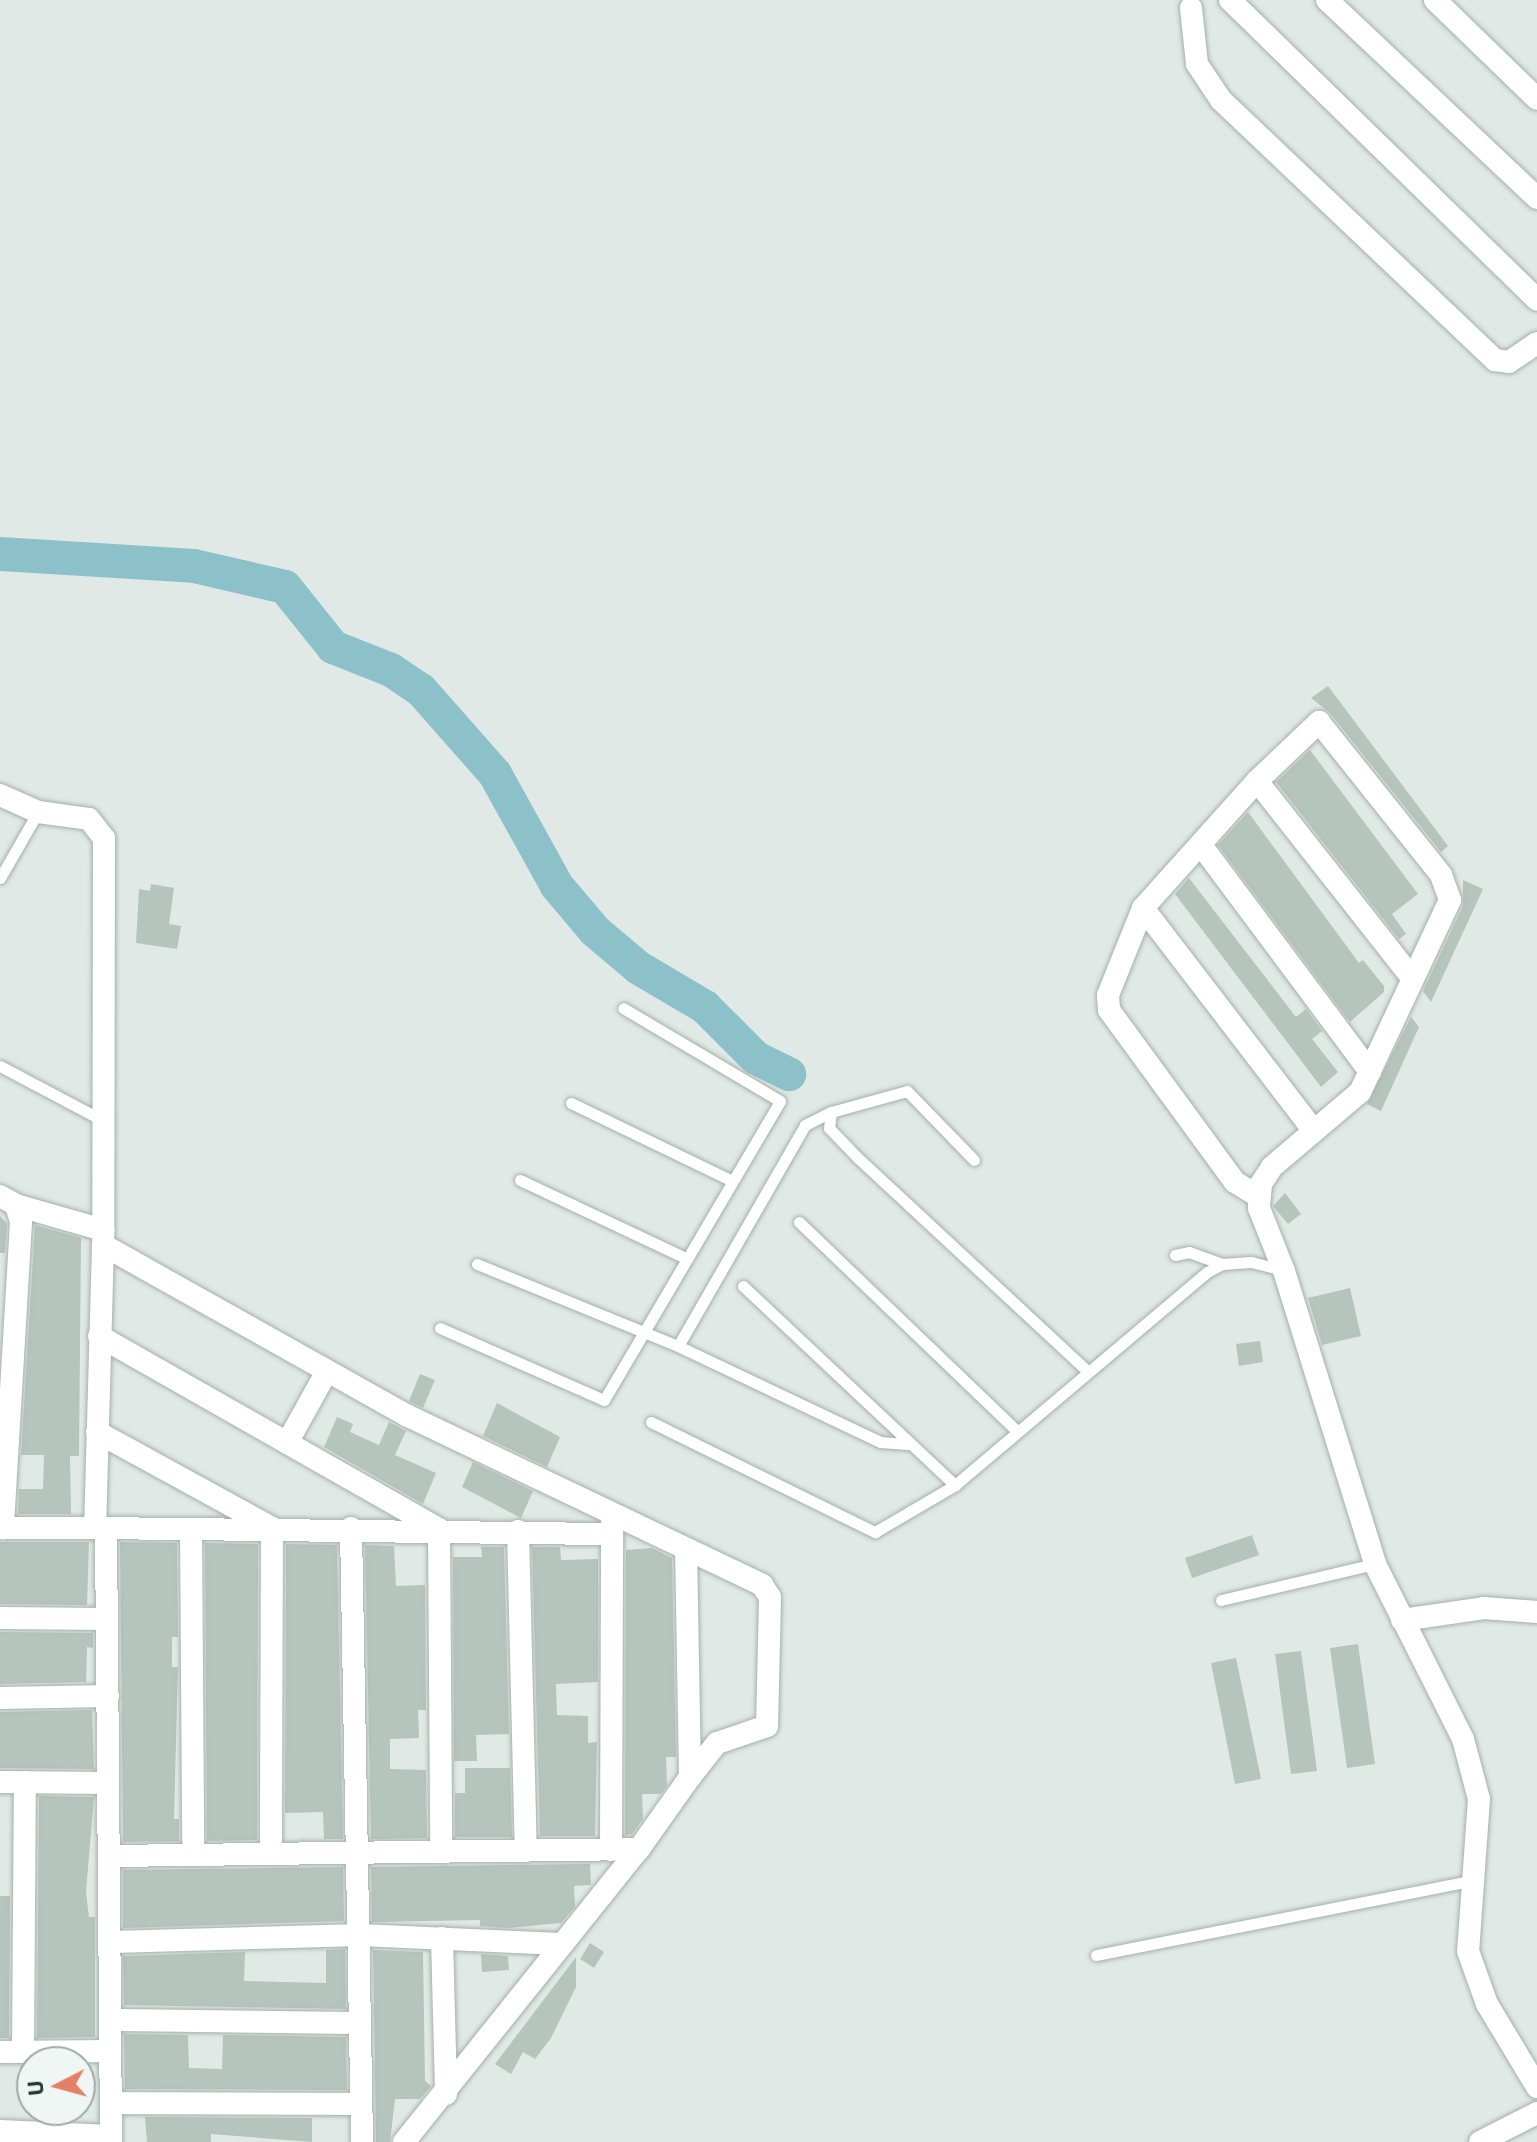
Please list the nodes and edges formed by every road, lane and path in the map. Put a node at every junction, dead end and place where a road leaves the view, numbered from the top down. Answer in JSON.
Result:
{"nodes":[{"id":1,"x":1230,"y":0,"type":"edge"},
{"id":2,"x":1327,"y":0,"type":"edge"},
{"id":3,"x":1435,"y":0,"type":"edge"},
{"id":4,"x":1185,"y":4,"type":"edge"},
{"id":5,"x":1537,"y":99,"type":"edge"},
{"id":6,"x":1537,"y":198,"type":"edge"},
{"id":7,"x":1537,"y":300,"type":"edge"},
{"id":8,"x":1537,"y":343,"type":"edge"},
{"id":9,"x":1257,"y":781,"type":"junction"},
{"id":10,"x":0,"y":795,"type":"edge"},
{"id":11,"x":38,"y":812,"type":"junction"},
{"id":12,"x":1201,"y":845,"type":"junction"},
{"id":13,"x":0,"y":878,"type":"edge"},
{"id":14,"x":1143,"y":908,"type":"junction"},
{"id":15,"x":1413,"y":979,"type":"junction"},
{"id":16,"x":623,"y":1008,"type":"dead end"},
{"id":17,"x":0,"y":1066,"type":"edge"},
{"id":18,"x":1370,"y":1072,"type":"junction"},
{"id":19,"x":571,"y":1103,"type":"dead end"},
{"id":20,"x":831,"y":1112,"type":"junction"},
{"id":21,"x":102,"y":1120,"type":"junction"},
{"id":22,"x":1314,"y":1131,"type":"junction"},
{"id":23,"x":974,"y":1160,"type":"dead end"},
{"id":24,"x":520,"y":1180,"type":"dead end"},
{"id":25,"x":732,"y":1181,"type":"junction"},
{"id":26,"x":1257,"y":1196,"type":"junction"},
{"id":27,"x":8,"y":1201,"type":"edge"},
{"id":28,"x":799,"y":1222,"type":"dead end"},
{"id":29,"x":103,"y":1237,"type":"junction"},
{"id":30,"x":1175,"y":1255,"type":"dead end"},
{"id":31,"x":686,"y":1258,"type":"junction"},
{"id":32,"x":477,"y":1264,"type":"dead end"},
{"id":33,"x":1222,"y":1264,"type":"junction"},
{"id":34,"x":1284,"y":1271,"type":"junction"},
{"id":35,"x":743,"y":1286,"type":"dead end"},
{"id":36,"x":440,"y":1328,"type":"dead end"},
{"id":37,"x":641,"y":1331,"type":"junction"},
{"id":38,"x":99,"y":1336,"type":"junction"},
{"id":39,"x":678,"y":1346,"type":"junction"},
{"id":40,"x":327,"y":1371,"type":"junction"},
{"id":41,"x":1087,"y":1371,"type":"junction"},
{"id":42,"x":651,"y":1422,"type":"dead end"},
{"id":43,"x":97,"y":1432,"type":"junction"},
{"id":44,"x":1018,"y":1432,"type":"junction"},
{"id":45,"x":287,"y":1443,"type":"junction"},
{"id":46,"x":911,"y":1444,"type":"junction"},
{"id":47,"x":955,"y":1485,"type":"junction"},
{"id":48,"x":611,"y":1524,"type":"junction"},
{"id":49,"x":2,"y":1528,"type":"edge"},
{"id":50,"x":101,"y":1528,"type":"junction"},
{"id":51,"x":272,"y":1528,"type":"junction"},
{"id":52,"x":351,"y":1528,"type":"junction"},
{"id":53,"x":191,"y":1529,"type":"junction"},
{"id":54,"x":439,"y":1529,"type":"junction"},
{"id":55,"x":518,"y":1531,"type":"junction"},
{"id":56,"x":686,"y":1549,"type":"junction"},
{"id":57,"x":1375,"y":1564,"type":"junction"},
{"id":58,"x":1221,"y":1600,"type":"dead end"},
{"id":59,"x":1537,"y":1612,"type":"edge"},
{"id":60,"x":0,"y":1618,"type":"edge"},
{"id":61,"x":106,"y":1619,"type":"junction"},
{"id":62,"x":1402,"y":1620,"type":"junction"},
{"id":63,"x":108,"y":1696,"type":"junction"},
{"id":64,"x":0,"y":1698,"type":"edge"},
{"id":65,"x":690,"y":1777,"type":"junction"},
{"id":66,"x":0,"y":1782,"type":"edge"},
{"id":67,"x":25,"y":1782,"type":"junction"},
{"id":68,"x":108,"y":1783,"type":"junction"},
{"id":69,"x":639,"y":1849,"type":"junction"},
{"id":70,"x":611,"y":1850,"type":"junction"},
{"id":71,"x":271,"y":1851,"type":"junction"},
{"id":72,"x":526,"y":1851,"type":"junction"},
{"id":73,"x":441,"y":1852,"type":"junction"},
{"id":74,"x":358,"y":1853,"type":"junction"},
{"id":75,"x":193,"y":1854,"type":"junction"},
{"id":76,"x":111,"y":1856,"type":"junction"},
{"id":77,"x":1474,"y":1880,"type":"junction"},
{"id":78,"x":360,"y":1935,"type":"junction"},
{"id":79,"x":442,"y":1938,"type":"junction"},
{"id":80,"x":112,"y":1942,"type":"junction"},
{"id":81,"x":560,"y":1944,"type":"junction"},
{"id":82,"x":1096,"y":1955,"type":"dead end"},
{"id":83,"x":112,"y":2020,"type":"junction"},
{"id":84,"x":360,"y":2023,"type":"junction"},
{"id":85,"x":23,"y":2046,"type":"edge"},
{"id":86,"x":96,"y":2051,"type":"edge"},
{"id":87,"x":110,"y":2051,"type":"junction"},
{"id":88,"x":1537,"y":2087,"type":"edge"},
{"id":89,"x":446,"y":2094,"type":"junction"},
{"id":90,"x":112,"y":2103,"type":"junction"},
{"id":91,"x":361,"y":2104,"type":"junction"},
{"id":92,"x":1537,"y":2113,"type":"edge"},
{"id":93,"x":0,"y":2131,"type":"edge"},
{"id":94,"x":111,"y":2139,"type":"edge"},
{"id":95,"x":362,"y":2142,"type":"edge"},
{"id":96,"x":404,"y":2142,"type":"edge"},
{"id":97,"x":1480,"y":2142,"type":"edge"}],
"edges":[{"from":1,"to":4,"type":"street"},
{"from":1,"to":7,"type":"street"},
{"from":2,"to":6,"type":"street"},
{"from":3,"to":5,"type":"street"},
{"from":4,"to":8,"type":"street"},
{"from":9,"to":12,"type":"street"},
{"from":9,"to":15,"type":"street"},
{"from":9,"to":15,"type":"street"},
{"from":10,"to":11,"type":"street"},
{"from":11,"to":13,"type":"lane"},
{"from":11,"to":21,"type":"street"},
{"from":12,"to":14,"type":"street"},
{"from":12,"to":18,"type":"street"},
{"from":14,"to":22,"type":"street"},
{"from":14,"to":26,"type":"street"},
{"from":15,"to":18,"type":"street"},
{"from":16,"to":25,"type":"lane"},
{"from":17,"to":21,"type":"lane"},
{"from":18,"to":22,"type":"street"},
{"from":19,"to":25,"type":"lane"},
{"from":20,"to":23,"type":"lane"},
{"from":20,"to":39,"type":"lane"},
{"from":20,"to":41,"type":"lane"},
{"from":21,"to":29,"type":"street"},
{"from":22,"to":26,"type":"street"},
{"from":24,"to":31,"type":"lane"},
{"from":25,"to":31,"type":"lane"},
{"from":26,"to":34,"type":"street"},
{"from":27,"to":29,"type":"street"},
{"from":27,"to":49,"type":"street"},
{"from":28,"to":44,"type":"lane"},
{"from":29,"to":38,"type":"street"},
{"from":29,"to":40,"type":"street"},
{"from":30,"to":33,"type":"lane"},
{"from":31,"to":37,"type":"lane"},
{"from":32,"to":37,"type":"lane"},
{"from":33,"to":34,"type":"lane"},
{"from":33,"to":41,"type":"lane"},
{"from":34,"to":57,"type":"street"},
{"from":35,"to":46,"type":"lane"},
{"from":36,"to":37,"type":"lane"},
{"from":37,"to":39,"type":"lane"},
{"from":38,"to":43,"type":"street"},
{"from":38,"to":45,"type":"street"},
{"from":39,"to":46,"type":"lane"},
{"from":40,"to":45,"type":"street"},
{"from":40,"to":48,"type":"street"},
{"from":41,"to":44,"type":"lane"},
{"from":42,"to":47,"type":"lane"},
{"from":43,"to":50,"type":"street"},
{"from":43,"to":51,"type":"street"},
{"from":44,"to":47,"type":"lane"},
{"from":45,"to":54,"type":"street"},
{"from":46,"to":47,"type":"lane"},
{"from":48,"to":55,"type":"street"},
{"from":48,"to":56,"type":"street"},
{"from":48,"to":70,"type":"street"},
{"from":49,"to":50,"type":"street"},
{"from":50,"to":53,"type":"street"},
{"from":50,"to":61,"type":"street"},
{"from":51,"to":52,"type":"street"},
{"from":51,"to":53,"type":"street"},
{"from":51,"to":71,"type":"street"},
{"from":52,"to":54,"type":"street"},
{"from":52,"to":74,"type":"street"},
{"from":53,"to":75,"type":"street"},
{"from":54,"to":55,"type":"street"},
{"from":54,"to":73,"type":"street"},
{"from":55,"to":72,"type":"street"},
{"from":56,"to":65,"type":"street"},
{"from":56,"to":65,"type":"street"},
{"from":57,"to":58,"type":"lane"},
{"from":57,"to":62,"type":"street"},
{"from":59,"to":62,"type":"street"},
{"from":60,"to":61,"type":"street"},
{"from":61,"to":63,"type":"street"},
{"from":62,"to":77,"type":"street"},
{"from":63,"to":64,"type":"street"},
{"from":63,"to":68,"type":"street"},
{"from":65,"to":69,"type":"street"},
{"from":66,"to":67,"type":"street"},
{"from":67,"to":68,"type":"street"},
{"from":67,"to":85,"type":"street"},
{"from":68,"to":76,"type":"street"},
{"from":69,"to":70,"type":"street"},
{"from":69,"to":81,"type":"street"},
{"from":70,"to":72,"type":"street"},
{"from":71,"to":74,"type":"street"},
{"from":71,"to":75,"type":"street"},
{"from":72,"to":73,"type":"street"},
{"from":73,"to":74,"type":"street"},
{"from":74,"to":78,"type":"street"},
{"from":75,"to":76,"type":"street"},
{"from":76,"to":80,"type":"street"},
{"from":77,"to":82,"type":"lane"},
{"from":77,"to":88,"type":"street"},
{"from":78,"to":79,"type":"street"},
{"from":78,"to":80,"type":"street"},
{"from":78,"to":84,"type":"street"},
{"from":79,"to":81,"type":"street"},
{"from":79,"to":89,"type":"street"},
{"from":80,"to":83,"type":"street"},
{"from":81,"to":89,"type":"street"},
{"from":83,"to":84,"type":"street"},
{"from":83,"to":87,"type":"street"},
{"from":84,"to":91,"type":"street"},
{"from":86,"to":87,"type":"street"},
{"from":87,"to":90,"type":"street"},
{"from":89,"to":96,"type":"street"},
{"from":90,"to":91,"type":"street"},
{"from":90,"to":94,"type":"street"},
{"from":91,"to":95,"type":"street"},
{"from":92,"to":97,"type":"street"},
{"from":93,"to":94,"type":"street"}]}
